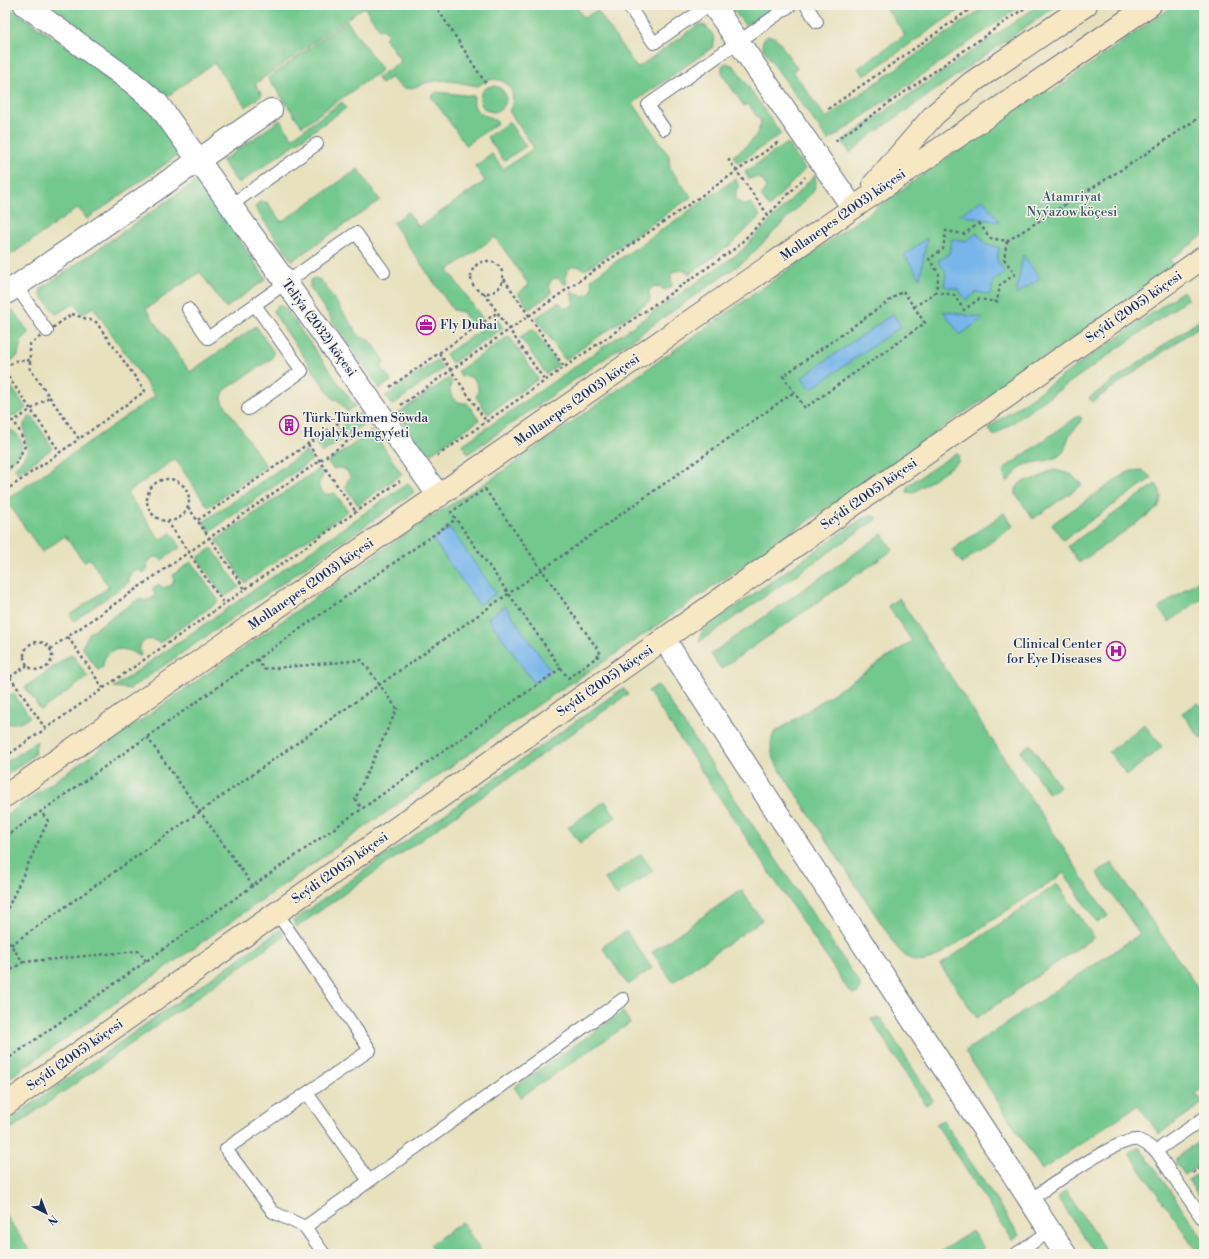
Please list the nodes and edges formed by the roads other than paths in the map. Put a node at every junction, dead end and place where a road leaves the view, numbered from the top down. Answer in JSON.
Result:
{"nodes":[{"id":1,"x":25,"y":5,"type":"edge"},
{"id":2,"x":628,"y":5,"type":"edge"},
{"id":3,"x":709,"y":5,"type":"edge"},
{"id":4,"x":713,"y":5,"type":"edge"},
{"id":5,"x":791,"y":5,"type":"edge"},
{"id":6,"x":806,"y":5,"type":"edge"},
{"id":7,"x":1086,"y":5,"type":"edge"},
{"id":8,"x":1150,"y":5,"type":"edge"},
{"id":9,"x":817,"y":22,"type":"dead end"},
{"id":10,"x":738,"y":42,"type":"junction"},
{"id":11,"x":271,"y":110,"type":"dead end"},
{"id":12,"x":664,"y":129,"type":"dead end"},
{"id":13,"x":317,"y":144,"type":"dead end"},
{"id":14,"x":199,"y":160,"type":"junction"},
{"id":15,"x":231,"y":205,"type":"junction"},
{"id":16,"x":853,"y":208,"type":"junction"},
{"id":17,"x":1204,"y":257,"type":"edge"},
{"id":18,"x":384,"y":272,"type":"dead end"},
{"id":19,"x":287,"y":283,"type":"junction"},
{"id":20,"x":11,"y":290,"type":"edge"},
{"id":21,"x":255,"y":305,"type":"junction"},
{"id":22,"x":188,"y":310,"type":"dead end"},
{"id":23,"x":48,"y":332,"type":"road end"},
{"id":24,"x":248,"y":409,"type":"dead end"},
{"id":25,"x":439,"y":496,"type":"junction"},
{"id":26,"x":664,"y":639,"type":"junction"},
{"id":27,"x":5,"y":796,"type":"edge"},
{"id":28,"x":277,"y":913,"type":"junction"},
{"id":29,"x":623,"y":999,"type":"dead end"},
{"id":30,"x":307,"y":1093,"type":"junction"},
{"id":31,"x":5,"y":1105,"type":"edge"},
{"id":32,"x":1204,"y":1118,"type":"edge"},
{"id":33,"x":1156,"y":1152,"type":"junction"},
{"id":34,"x":369,"y":1181,"type":"junction"},
{"id":35,"x":1030,"y":1200,"type":"junction"},
{"id":36,"x":1204,"y":1216,"type":"edge"},
{"id":37,"x":305,"y":1227,"type":"junction"},
{"id":38,"x":1050,"y":1231,"type":"junction"},
{"id":39,"x":324,"y":1254,"type":"edge"},
{"id":40,"x":1016,"y":1254,"type":"edge"},
{"id":41,"x":1065,"y":1254,"type":"edge"}],
"edges":[{"from":1,"to":14,"type":"street","name":"Teliýa (2032) köçesi"},
{"from":2,"to":3,"type":"lane"},
{"from":4,"to":10,"type":"street"},
{"from":5,"to":10,"type":"lane"},
{"from":6,"to":9,"type":"lane"},
{"from":7,"to":16,"type":"street"},
{"from":8,"to":16,"type":"street","name":"Mollanepes (2003) köçesi"},
{"from":10,"to":12,"type":"lane"},
{"from":10,"to":16,"type":"street"},
{"from":11,"to":14,"type":"street"},
{"from":13,"to":15,"type":"lane"},
{"from":14,"to":15,"type":"street","name":"Teliýa (2032) köçesi"},
{"from":14,"to":20,"type":"street"},
{"from":15,"to":19,"type":"street","name":"Teliýa (2032) köçesi"},
{"from":16,"to":25,"type":"street","name":"Mollanepes (2003) köçesi"},
{"from":17,"to":26,"type":"street","name":"Seýdi (2005) köçesi"},
{"from":18,"to":19,"type":"lane"},
{"from":19,"to":21,"type":"lane"},
{"from":19,"to":25,"type":"street","name":"Teliýa (2032) köçesi"},
{"from":20,"to":23,"type":"lane"},
{"from":21,"to":22,"type":"lane"},
{"from":21,"to":24,"type":"lane"},
{"from":25,"to":27,"type":"street","name":"Mollanepes (2003) köçesi"},
{"from":26,"to":28,"type":"street","name":"Seýdi (2005) köçesi"},
{"from":26,"to":35,"type":"street"},
{"from":28,"to":30,"type":"lane"},
{"from":28,"to":31,"type":"street","name":"Seýdi (2005) köçesi"},
{"from":29,"to":34,"type":"lane"},
{"from":30,"to":34,"type":"lane"},
{"from":30,"to":37,"type":"lane"},
{"from":32,"to":33,"type":"lane"},
{"from":33,"to":35,"type":"lane"},
{"from":33,"to":36,"type":"lane"},
{"from":34,"to":37,"type":"lane"},
{"from":35,"to":38,"type":"street"},
{"from":37,"to":39,"type":"lane"},
{"from":38,"to":40,"type":"lane"},
{"from":38,"to":41,"type":"street"}]}
